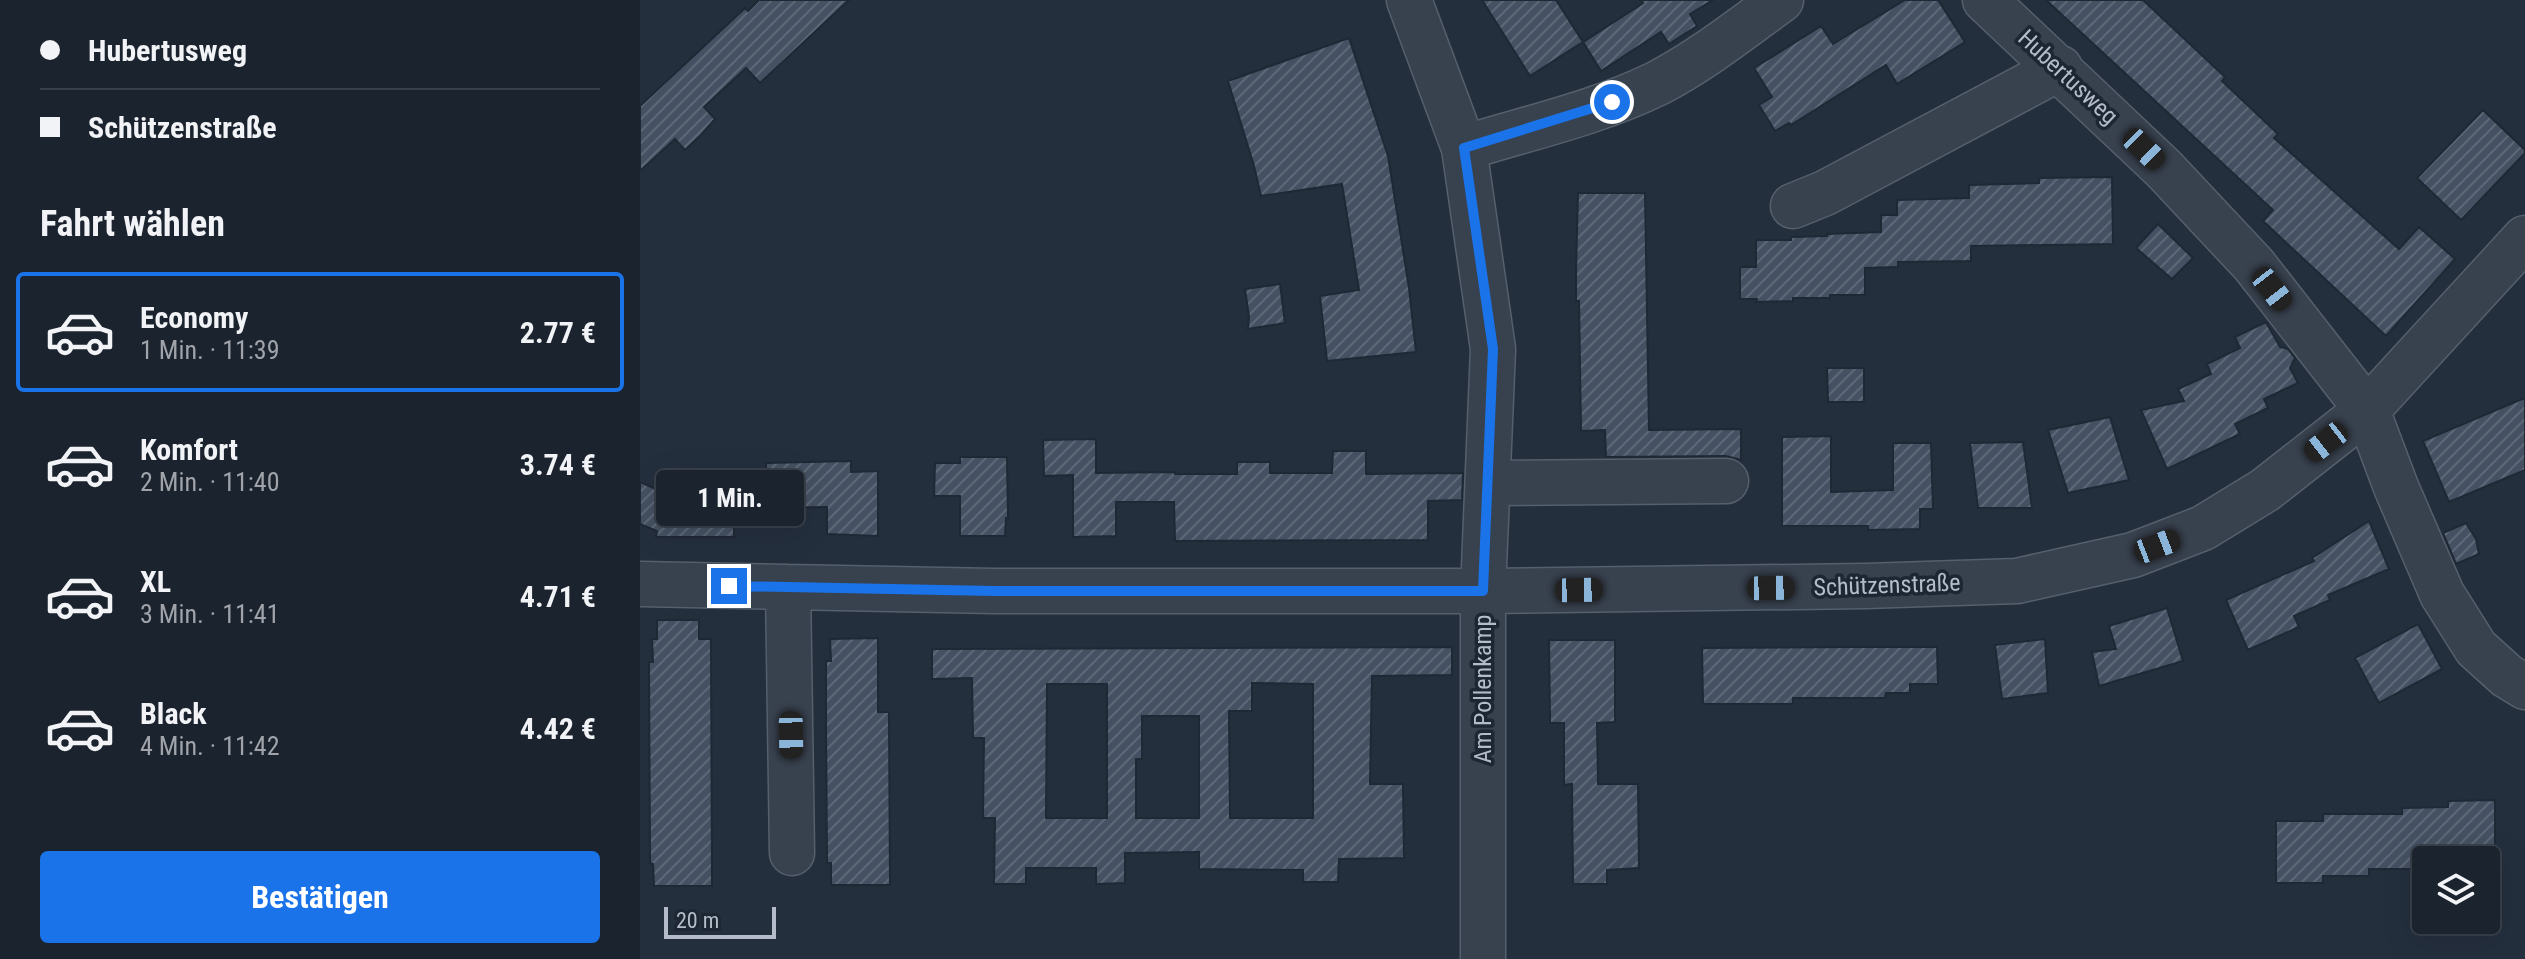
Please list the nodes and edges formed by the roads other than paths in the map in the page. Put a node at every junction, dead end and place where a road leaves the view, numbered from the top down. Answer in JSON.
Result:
{"nodes":[{"id":1,"x":1409,"y":0,"type":"edge"},
{"id":2,"x":1781,"y":0,"type":"edge"},
{"id":3,"x":1985,"y":0,"type":"edge"},
{"id":4,"x":2060,"y":68,"type":"junction"},
{"id":5,"x":1464,"y":148,"type":"junction"},
{"id":6,"x":1793,"y":206,"type":"dead end"},
{"id":7,"x":2519,"y":258,"type":"edge"},
{"id":8,"x":2367,"y":410,"type":"junction"},
{"id":9,"x":1726,"y":481,"type":"dead end"},
{"id":10,"x":1488,"y":483,"type":"junction"},
{"id":11,"x":640,"y":584,"type":"edge"},
{"id":12,"x":788,"y":587,"type":"junction"},
{"id":13,"x":1483,"y":591,"type":"junction"},
{"id":14,"x":2525,"y":687,"type":"edge"},
{"id":15,"x":792,"y":853,"type":"dead end"},
{"id":16,"x":1483,"y":959,"type":"edge"}],
"edges":[{"from":1,"to":5,"type":"street","name":"Am Pollenkamp"},
{"from":2,"to":5,"type":"street"},
{"from":3,"to":4,"type":"street","name":"Hubertusweg"},
{"from":4,"to":6,"type":"street"},
{"from":4,"to":8,"type":"street","name":"Hubertusweg"},
{"from":5,"to":10,"type":"street","name":"Am Pollenkamp"},
{"from":7,"to":8,"type":"street","name":"Schützenstraße"},
{"from":8,"to":13,"type":"street","name":"Schützenstraße"},
{"from":8,"to":14,"type":"street"},
{"from":9,"to":10,"type":"street"},
{"from":10,"to":13,"type":"street","name":"Am Pollenkamp"},
{"from":11,"to":12,"type":"street","name":"Schützenstraße"},
{"from":12,"to":13,"type":"street","name":"Schützenstraße"},
{"from":12,"to":15,"type":"street"},
{"from":13,"to":16,"type":"street","name":"Am Pollenkamp"}]}
